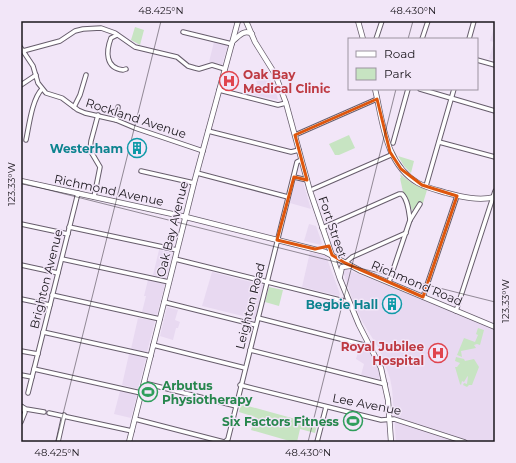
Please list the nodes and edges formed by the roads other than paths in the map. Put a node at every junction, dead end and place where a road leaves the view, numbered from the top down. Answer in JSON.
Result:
{"nodes":[{"id":1,"x":238,"y":21,"type":"edge"},
{"id":2,"x":246,"y":21,"type":"edge"},
{"id":3,"x":358,"y":21,"type":"edge"},
{"id":4,"x":382,"y":21,"type":"edge"},
{"id":5,"x":428,"y":21,"type":"edge"},
{"id":6,"x":474,"y":21,"type":"edge"},
{"id":7,"x":183,"y":32,"type":"dead end"},
{"id":8,"x":252,"y":34,"type":"junction"},
{"id":9,"x":117,"y":35,"type":"junction"},
{"id":10,"x":363,"y":38,"type":"edge"},
{"id":11,"x":376,"y":38,"type":"edge"},
{"id":12,"x":422,"y":38,"type":"edge"},
{"id":13,"x":469,"y":38,"type":"edge"},
{"id":14,"x":233,"y":42,"type":"junction"},
{"id":15,"x":22,"y":50,"type":"edge"},
{"id":16,"x":478,"y":60,"type":"edge"},
{"id":17,"x":495,"y":65,"type":"edge"},
{"id":18,"x":126,"y":69,"type":"dead end"},
{"id":19,"x":225,"y":69,"type":"junction"},
{"id":20,"x":36,"y":74,"type":"junction"},
{"id":21,"x":86,"y":75,"type":"dead end"},
{"id":22,"x":21,"y":85,"type":"edge"},
{"id":23,"x":42,"y":90,"type":"junction"},
{"id":24,"x":219,"y":90,"type":"junction"},
{"id":25,"x":375,"y":90,"type":"edge"},
{"id":26,"x":408,"y":90,"type":"edge"},
{"id":27,"x":424,"y":90,"type":"edge"},
{"id":28,"x":454,"y":90,"type":"edge"},
{"id":29,"x":452,"y":98,"type":"junction"},
{"id":30,"x":377,"y":99,"type":"junction"},
{"id":31,"x":286,"y":103,"type":"junction"},
{"id":32,"x":74,"y":107,"type":"junction"},
{"id":33,"x":118,"y":107,"type":"dead end"},
{"id":34,"x":495,"y":111,"type":"edge"},
{"id":35,"x":98,"y":116,"type":"junction"},
{"id":36,"x":116,"y":120,"type":"junction"},
{"id":37,"x":208,"y":131,"type":"junction"},
{"id":38,"x":295,"y":135,"type":"junction"},
{"id":39,"x":26,"y":140,"type":"dead end"},
{"id":40,"x":439,"y":142,"type":"junction"},
{"id":41,"x":393,"y":143,"type":"dead end"},
{"id":42,"x":299,"y":150,"type":"junction"},
{"id":43,"x":203,"y":151,"type":"junction"},
{"id":44,"x":392,"y":155,"type":"junction"},
{"id":45,"x":495,"y":157,"type":"edge"},
{"id":46,"x":301,"y":160,"type":"junction"},
{"id":47,"x":141,"y":171,"type":"dead end"},
{"id":48,"x":197,"y":173,"type":"junction"},
{"id":49,"x":294,"y":177,"type":"junction"},
{"id":50,"x":306,"y":180,"type":"junction"},
{"id":51,"x":21,"y":181,"type":"edge"},
{"id":52,"x":194,"y":183,"type":"junction"},
{"id":53,"x":426,"y":186,"type":"junction"},
{"id":54,"x":313,"y":189,"type":"dead end"},
{"id":55,"x":495,"y":191,"type":"edge"},
{"id":56,"x":78,"y":193,"type":"junction"},
{"id":57,"x":457,"y":196,"type":"junction"},
{"id":58,"x":94,"y":197,"type":"junction"},
{"id":59,"x":288,"y":197,"type":"junction"},
{"id":60,"x":494,"y":198,"type":"edge"},
{"id":61,"x":420,"y":204,"type":"dead end"},
{"id":62,"x":186,"y":217,"type":"junction"},
{"id":63,"x":410,"y":220,"type":"junction"},
{"id":64,"x":21,"y":224,"type":"edge"},
{"id":65,"x":69,"y":227,"type":"junction"},
{"id":66,"x":322,"y":228,"type":"junction"},
{"id":67,"x":406,"y":233,"type":"junction"},
{"id":68,"x":68,"y":234,"type":"junction"},
{"id":69,"x":277,"y":240,"type":"junction"},
{"id":70,"x":326,"y":241,"type":"junction"},
{"id":71,"x":315,"y":249,"type":"junction"},
{"id":72,"x":177,"y":250,"type":"junction"},
{"id":73,"x":332,"y":255,"type":"junction"},
{"id":74,"x":62,"y":259,"type":"junction"},
{"id":75,"x":175,"y":259,"type":"junction"},
{"id":76,"x":345,"y":263,"type":"junction"},
{"id":77,"x":21,"y":265,"type":"edge"},
{"id":78,"x":350,"y":266,"type":"junction"},
{"id":79,"x":58,"y":273,"type":"junction"},
{"id":80,"x":340,"y":279,"type":"junction"},
{"id":81,"x":169,"y":282,"type":"junction"},
{"id":82,"x":267,"y":282,"type":"junction"},
{"id":83,"x":389,"y":282,"type":"junction"},
{"id":84,"x":52,"y":295,"type":"junction"},
{"id":85,"x":423,"y":297,"type":"junction"},
{"id":86,"x":21,"y":299,"type":"edge"},
{"id":87,"x":164,"y":302,"type":"junction"},
{"id":88,"x":348,"y":302,"type":"junction"},
{"id":89,"x":50,"y":305,"type":"junction"},
{"id":90,"x":456,"y":311,"type":"junction"},
{"id":91,"x":258,"y":318,"type":"junction"},
{"id":92,"x":160,"y":319,"type":"junction"},
{"id":93,"x":256,"y":325,"type":"junction"},
{"id":94,"x":495,"y":327,"type":"edge"},
{"id":95,"x":43,"y":332,"type":"junction"},
{"id":96,"x":368,"y":343,"type":"junction"},
{"id":97,"x":153,"y":345,"type":"junction"},
{"id":98,"x":250,"y":350,"type":"junction"},
{"id":99,"x":21,"y":351,"type":"edge"},
{"id":100,"x":38,"y":354,"type":"junction"},
{"id":101,"x":151,"y":356,"type":"junction"},
{"id":102,"x":245,"y":368,"type":"junction"},
{"id":103,"x":34,"y":369,"type":"junction"},
{"id":104,"x":21,"y":376,"type":"edge"},
{"id":105,"x":32,"y":378,"type":"junction"},
{"id":106,"x":144,"y":383,"type":"junction"},
{"id":107,"x":385,"y":384,"type":"junction"},
{"id":108,"x":240,"y":385,"type":"junction"},
{"id":109,"x":28,"y":393,"type":"dead end"},
{"id":110,"x":141,"y":393,"type":"junction"},
{"id":111,"x":21,"y":406,"type":"edge"},
{"id":112,"x":236,"y":406,"type":"junction"},
{"id":113,"x":326,"y":407,"type":"junction"},
{"id":114,"x":21,"y":411,"type":"edge"},
{"id":115,"x":44,"y":412,"type":"dead end"},
{"id":116,"x":49,"y":413,"type":"dead end"},
{"id":117,"x":64,"y":416,"type":"junction"},
{"id":118,"x":21,"y":419,"type":"edge"},
{"id":119,"x":390,"y":419,"type":"junction"},
{"id":120,"x":135,"y":420,"type":"junction"},
{"id":121,"x":132,"y":431,"type":"junction"},
{"id":122,"x":58,"y":442,"type":"edge"},
{"id":123,"x":129,"y":442,"type":"edge"},
{"id":124,"x":225,"y":442,"type":"edge"},
{"id":125,"x":317,"y":442,"type":"edge"},
{"id":126,"x":391,"y":442,"type":"edge"},
{"id":127,"x":465,"y":442,"type":"edge"}],
"edges":[{"from":1,"to":14,"type":"main road","name":"Oak Bay Avenue"},
{"from":2,"to":8,"type":"main road","name":"Fort Street"},
{"from":3,"to":10,"type":"main road"},
{"from":4,"to":11,"type":"street"},
{"from":5,"to":12,"type":"street"},
{"from":6,"to":13,"type":"street"},
{"from":7,"to":14,"type":"street"},
{"from":8,"to":14,"type":"main road"},
{"from":8,"to":31,"type":"main road","name":"Fort Street"},
{"from":9,"to":15,"type":"street"},
{"from":9,"to":18,"type":"street"},
{"from":9,"to":19,"type":"street"},
{"from":14,"to":19,"type":"main road","name":"Oak Bay Avenue"},
{"from":15,"to":20,"type":"street"},
{"from":16,"to":17,"type":"street"},
{"from":19,"to":24,"type":"main road","name":"Oak Bay Avenue"},
{"from":20,"to":22,"type":"street"},
{"from":20,"to":23,"type":"street"},
{"from":21,"to":32,"type":"street"},
{"from":23,"to":32,"type":"street","name":"Rockland Avenue"},
{"from":23,"to":39,"type":"street"},
{"from":24,"to":31,"type":"street"},
{"from":24,"to":37,"type":"main road","name":"Oak Bay Avenue"},
{"from":25,"to":30,"type":"main road"},
{"from":26,"to":41,"type":"street"},
{"from":27,"to":29,"type":"street"},
{"from":28,"to":29,"type":"street"},
{"from":29,"to":34,"type":"street"},
{"from":29,"to":40,"type":"street"},
{"from":30,"to":38,"type":"street"},
{"from":30,"to":44,"type":"main road"},
{"from":31,"to":38,"type":"main road","name":"Fort Street"},
{"from":32,"to":35,"type":"street","name":"Rockland Avenue"},
{"from":33,"to":36,"type":"street"},
{"from":35,"to":36,"type":"street","name":"Rockland Avenue"},
{"from":35,"to":58,"type":"street"},
{"from":36,"to":43,"type":"street","name":"Rockland Avenue"},
{"from":37,"to":42,"type":"street"},
{"from":37,"to":43,"type":"main road","name":"Oak Bay Avenue"},
{"from":38,"to":42,"type":"main road","name":"Fort Street"},
{"from":40,"to":45,"type":"street"},
{"from":40,"to":53,"type":"street"},
{"from":42,"to":46,"type":"main road","name":"Fort Street"},
{"from":43,"to":48,"type":"main road","name":"Oak Bay Avenue"},
{"from":44,"to":53,"type":"main road"},
{"from":44,"to":54,"type":"street"},
{"from":46,"to":49,"type":"street","name":"Leighton Road"},
{"from":46,"to":50,"type":"main road","name":"Fort Street"},
{"from":47,"to":52,"type":"street"},
{"from":48,"to":52,"type":"main road","name":"Oak Bay Avenue"},
{"from":48,"to":59,"type":"street"},
{"from":49,"to":50,"type":"street"},
{"from":49,"to":59,"type":"street","name":"Leighton Road"},
{"from":50,"to":66,"type":"main road","name":"Fort Street"},
{"from":51,"to":56,"type":"main road","name":"Richmond Avenue"},
{"from":52,"to":62,"type":"main road","name":"Oak Bay Avenue"},
{"from":53,"to":57,"type":"main road"},
{"from":55,"to":60,"type":"street"},
{"from":56,"to":58,"type":"main road","name":"Richmond Avenue"},
{"from":56,"to":65,"type":"street","name":"Brighton Avenue"},
{"from":57,"to":60,"type":"main road"},
{"from":57,"to":85,"type":"street"},
{"from":58,"to":62,"type":"main road","name":"Richmond Avenue"},
{"from":59,"to":69,"type":"street","name":"Leighton Road"},
{"from":60,"to":90,"type":"street"},
{"from":61,"to":63,"type":"street"},
{"from":62,"to":69,"type":"main road","name":"Richmond Avenue"},
{"from":62,"to":72,"type":"main road","name":"Oak Bay Avenue"},
{"from":63,"to":66,"type":"street"},
{"from":63,"to":67,"type":"street"},
{"from":64,"to":68,"type":"street"},
{"from":65,"to":68,"type":"street","name":"Brighton Avenue"},
{"from":65,"to":72,"type":"street"},
{"from":66,"to":70,"type":"main road","name":"Fort Street"},
{"from":67,"to":76,"type":"street"},
{"from":67,"to":83,"type":"street"},
{"from":68,"to":74,"type":"street","name":"Brighton Avenue"},
{"from":69,"to":71,"type":"main road","name":"Richmond Avenue"},
{"from":69,"to":82,"type":"street","name":"Leighton Road"},
{"from":70,"to":71,"type":"main road"},
{"from":70,"to":73,"type":"main road","name":"Fort Street"},
{"from":71,"to":73,"type":"main road","name":"Richmond Avenue"},
{"from":72,"to":75,"type":"main road","name":"Oak Bay Avenue"},
{"from":73,"to":76,"type":"main road","name":"Richmond Road"},
{"from":73,"to":80,"type":"main road","name":"Fort Street"},
{"from":74,"to":79,"type":"street","name":"Brighton Avenue"},
{"from":74,"to":81,"type":"street"},
{"from":75,"to":81,"type":"main road","name":"Oak Bay Avenue"},
{"from":75,"to":82,"type":"street"},
{"from":76,"to":78,"type":"main road","name":"Richmond Road"},
{"from":77,"to":79,"type":"street"},
{"from":78,"to":80,"type":"main road"},
{"from":78,"to":83,"type":"main road","name":"Richmond Road"},
{"from":79,"to":84,"type":"street","name":"Brighton Avenue"},
{"from":80,"to":88,"type":"main road","name":"Fort Street"},
{"from":81,"to":87,"type":"main road","name":"Oak Bay Avenue"},
{"from":82,"to":88,"type":"street"},
{"from":82,"to":91,"type":"street","name":"Leighton Road"},
{"from":83,"to":85,"type":"main road","name":"Richmond Road"},
{"from":84,"to":89,"type":"street","name":"Brighton Avenue"},
{"from":84,"to":92,"type":"street"},
{"from":85,"to":90,"type":"main road","name":"Richmond Road"},
{"from":86,"to":89,"type":"street"},
{"from":87,"to":92,"type":"main road","name":"Oak Bay Avenue"},
{"from":87,"to":93,"type":"street"},
{"from":88,"to":96,"type":"main road","name":"Fort Street"},
{"from":89,"to":95,"type":"street","name":"Brighton Avenue"},
{"from":90,"to":94,"type":"main road","name":"Richmond Road"},
{"from":91,"to":93,"type":"street","name":"Leighton Road"},
{"from":91,"to":96,"type":"street"},
{"from":92,"to":97,"type":"main road","name":"Oak Bay Avenue"},
{"from":93,"to":98,"type":"street","name":"Leighton Road"},
{"from":95,"to":100,"type":"street","name":"Brighton Avenue"},
{"from":95,"to":101,"type":"street"},
{"from":96,"to":107,"type":"main road","name":"Fort Street"},
{"from":97,"to":101,"type":"main road","name":"Oak Bay Avenue"},
{"from":97,"to":102,"type":"street"},
{"from":98,"to":102,"type":"street","name":"Leighton Road"},
{"from":98,"to":107,"type":"street"},
{"from":99,"to":100,"type":"street"},
{"from":100,"to":103,"type":"street","name":"Brighton Avenue"},
{"from":101,"to":106,"type":"main road","name":"Oak Bay Avenue"},
{"from":102,"to":108,"type":"street","name":"Leighton Road"},
{"from":103,"to":105,"type":"street","name":"Brighton Avenue"},
{"from":103,"to":110,"type":"street"},
{"from":104,"to":105,"type":"street"},
{"from":105,"to":109,"type":"street","name":"Brighton Avenue"},
{"from":106,"to":110,"type":"main road","name":"Oak Bay Avenue"},
{"from":106,"to":112,"type":"street"},
{"from":107,"to":119,"type":"main road","name":"Fort Street"},
{"from":108,"to":112,"type":"street","name":"Leighton Road"},
{"from":108,"to":113,"type":"street","name":"Lee Avenue"},
{"from":110,"to":120,"type":"main road","name":"Oak Bay Avenue"},
{"from":111,"to":114,"type":"street"},
{"from":111,"to":115,"type":"street"},
{"from":111,"to":118,"type":"street"},
{"from":112,"to":124,"type":"street","name":"Leighton Road"},
{"from":113,"to":119,"type":"street","name":"Lee Avenue"},
{"from":113,"to":125,"type":"street"},
{"from":116,"to":117,"type":"street"},
{"from":117,"to":121,"type":"street"},
{"from":117,"to":122,"type":"street"},
{"from":119,"to":126,"type":"main road","name":"Fort Street"},
{"from":119,"to":127,"type":"street","name":"Lee Avenue"},
{"from":120,"to":121,"type":"main road","name":"Oak Bay Avenue"},
{"from":120,"to":124,"type":"street"},
{"from":121,"to":123,"type":"main road","name":"Oak Bay Avenue"}]}
